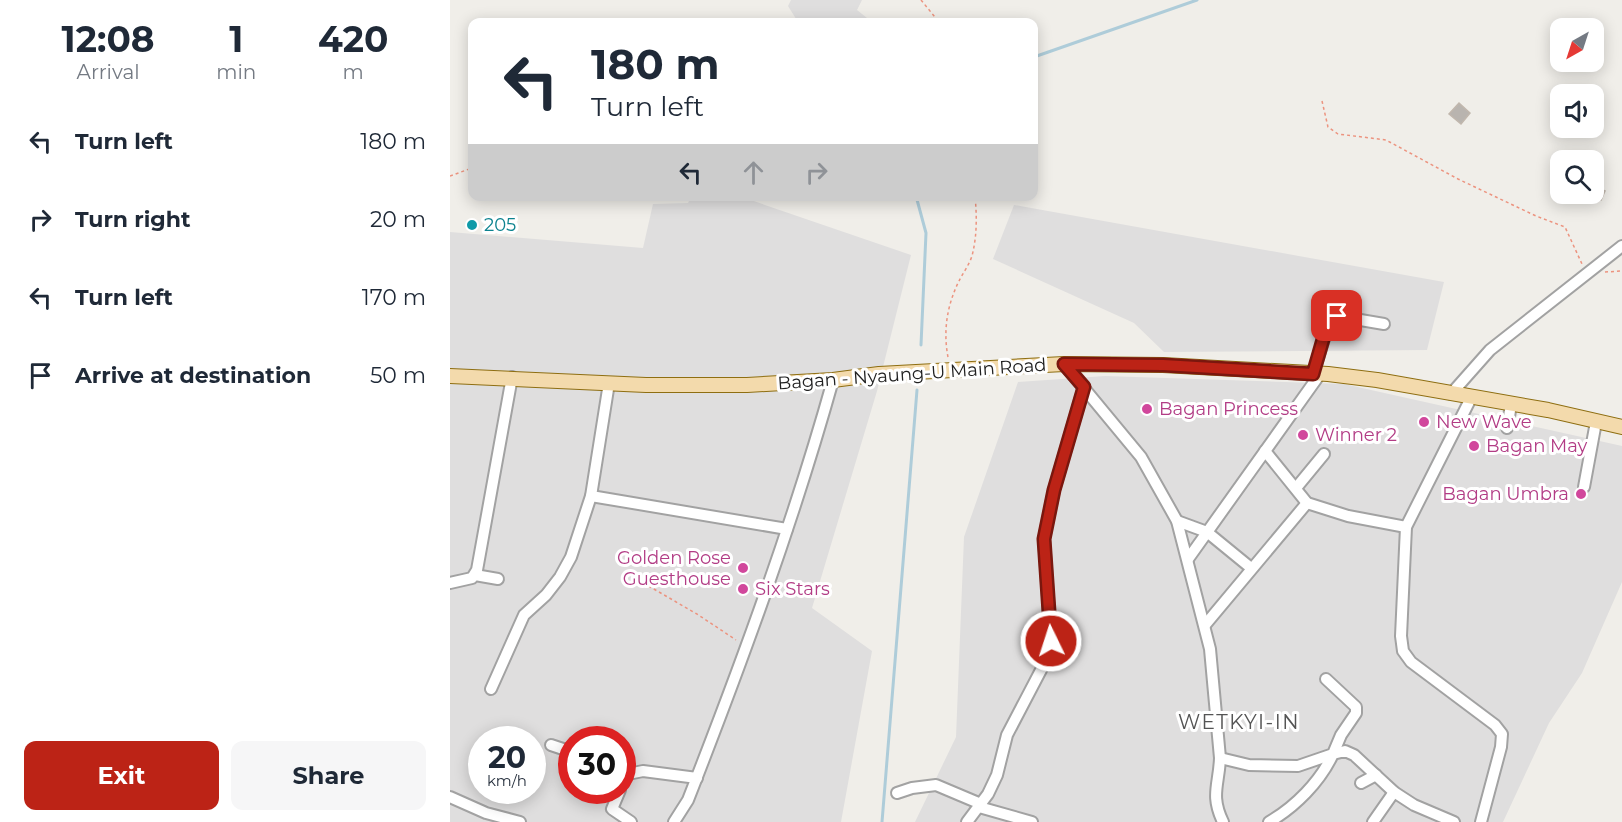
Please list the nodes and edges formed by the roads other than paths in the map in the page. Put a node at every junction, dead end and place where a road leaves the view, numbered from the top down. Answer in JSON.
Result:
{"nodes":[{"id":1,"x":1622,"y":246,"type":"edge"},
{"id":2,"x":1384,"y":324,"type":"dead end"},
{"id":3,"x":1064,"y":364,"type":"junction"},
{"id":4,"x":1317,"y":374,"type":"junction"},
{"id":5,"x":450,"y":376,"type":"edge"},
{"id":6,"x":512,"y":377,"type":"junction"},
{"id":7,"x":833,"y":380,"type":"junction"},
{"id":8,"x":609,"y":383,"type":"junction"},
{"id":9,"x":1084,"y":387,"type":"junction"},
{"id":10,"x":1451,"y":394,"type":"junction"},
{"id":11,"x":1471,"y":398,"type":"junction"},
{"id":12,"x":1511,"y":405,"type":"junction"},
{"id":13,"x":1596,"y":422,"type":"junction"},
{"id":14,"x":1622,"y":427,"type":"edge"},
{"id":15,"x":1507,"y":428,"type":"dead end"},
{"id":16,"x":1265,"y":451,"type":"junction"},
{"id":17,"x":1324,"y":454,"type":"dead end"},
{"id":18,"x":1584,"y":487,"type":"dead end"},
{"id":19,"x":1296,"y":488,"type":"junction"},
{"id":20,"x":591,"y":496,"type":"junction"},
{"id":21,"x":1306,"y":503,"type":"junction"},
{"id":22,"x":1177,"y":521,"type":"junction"},
{"id":23,"x":1406,"y":526,"type":"junction"},
{"id":24,"x":787,"y":529,"type":"junction"},
{"id":25,"x":1207,"y":532,"type":"junction"},
{"id":26,"x":1188,"y":560,"type":"junction"},
{"id":27,"x":1251,"y":568,"type":"junction"},
{"id":28,"x":475,"y":575,"type":"junction"},
{"id":29,"x":498,"y":579,"type":"dead end"},
{"id":30,"x":450,"y":583,"type":"edge"},
{"id":31,"x":1205,"y":625,"type":"junction"},
{"id":32,"x":1326,"y":679,"type":"dead end"},
{"id":33,"x":491,"y":689,"type":"dead end"},
{"id":34,"x":552,"y":745,"type":"dead end"},
{"id":35,"x":558,"y":747,"type":"edge"},
{"id":36,"x":1333,"y":754,"type":"junction"},
{"id":37,"x":1220,"y":758,"type":"junction"},
{"id":38,"x":636,"y":771,"type":"edge"},
{"id":39,"x":1376,"y":775,"type":"junction"},
{"id":40,"x":697,"y":778,"type":"junction"},
{"id":41,"x":1361,"y":783,"type":"dead end"},
{"id":42,"x":1394,"y":792,"type":"junction"},
{"id":43,"x":897,"y":793,"type":"dead end"},
{"id":44,"x":450,"y":796,"type":"edge"},
{"id":45,"x":614,"y":804,"type":"edge"},
{"id":46,"x":980,"y":805,"type":"junction"},
{"id":47,"x":1278,"y":820,"type":"edge"},
{"id":48,"x":520,"y":822,"type":"edge"},
{"id":49,"x":631,"y":822,"type":"edge"},
{"id":50,"x":674,"y":822,"type":"edge"},
{"id":51,"x":967,"y":822,"type":"edge"},
{"id":52,"x":1032,"y":822,"type":"edge"},
{"id":53,"x":1223,"y":822,"type":"edge"},
{"id":54,"x":1373,"y":822,"type":"edge"},
{"id":55,"x":1454,"y":822,"type":"edge"},
{"id":56,"x":1481,"y":822,"type":"edge"}],
"edges":[{"from":1,"to":10,"type":"street"},
{"from":2,"to":4,"type":"street"},
{"from":3,"to":4,"type":"main road","name":"Bagan - Nyaung-U Main Road"},
{"from":3,"to":7,"type":"main road","name":"Bagan - Nyaung-U Main Road"},
{"from":3,"to":9,"type":"street"},
{"from":4,"to":10,"type":"main road","name":"Bagan - Nyaung-U Main Road"},
{"from":4,"to":16,"type":"street"},
{"from":5,"to":6,"type":"main road","name":"Bagan - Nyaung-U Main Road"},
{"from":6,"to":8,"type":"main road","name":"Bagan - Nyaung-U Main Road"},
{"from":6,"to":28,"type":"street"},
{"from":7,"to":8,"type":"main road","name":"Bagan - Nyaung-U Main Road"},
{"from":7,"to":24,"type":"street"},
{"from":8,"to":20,"type":"street"},
{"from":9,"to":22,"type":"street"},
{"from":9,"to":46,"type":"street"},
{"from":10,"to":11,"type":"main road","name":"Bagan - Nyaung-U Main Road"},
{"from":11,"to":12,"type":"main road","name":"Bagan - Nyaung-U Main Road"},
{"from":11,"to":23,"type":"street"},
{"from":12,"to":13,"type":"main road","name":"Bagan - Nyaung-U Main Road"},
{"from":12,"to":15,"type":"street"},
{"from":13,"to":14,"type":"main road","name":"Bagan - Nyaung-U Main Road"},
{"from":13,"to":18,"type":"street"},
{"from":16,"to":19,"type":"street"},
{"from":16,"to":25,"type":"street"},
{"from":17,"to":19,"type":"street"},
{"from":19,"to":21,"type":"street"},
{"from":20,"to":24,"type":"street"},
{"from":20,"to":33,"type":"street"},
{"from":21,"to":23,"type":"street"},
{"from":21,"to":27,"type":"street"},
{"from":22,"to":25,"type":"street"},
{"from":22,"to":26,"type":"street"},
{"from":23,"to":56,"type":"street"},
{"from":24,"to":40,"type":"street"},
{"from":25,"to":26,"type":"street"},
{"from":25,"to":27,"type":"street"},
{"from":26,"to":31,"type":"street"},
{"from":27,"to":31,"type":"street"},
{"from":28,"to":29,"type":"street"},
{"from":28,"to":30,"type":"street"},
{"from":31,"to":37,"type":"street"},
{"from":32,"to":36,"type":"street"},
{"from":34,"to":35,"type":"street"},
{"from":36,"to":37,"type":"street"},
{"from":36,"to":39,"type":"street"},
{"from":36,"to":47,"type":"street"},
{"from":37,"to":53,"type":"street"},
{"from":38,"to":40,"type":"street"},
{"from":39,"to":41,"type":"street"},
{"from":39,"to":42,"type":"street"},
{"from":40,"to":50,"type":"street"},
{"from":42,"to":54,"type":"street"},
{"from":42,"to":55,"type":"street"},
{"from":43,"to":46,"type":"street"},
{"from":44,"to":48,"type":"street"},
{"from":45,"to":49,"type":"street"},
{"from":46,"to":51,"type":"street"},
{"from":46,"to":52,"type":"street"}]}
